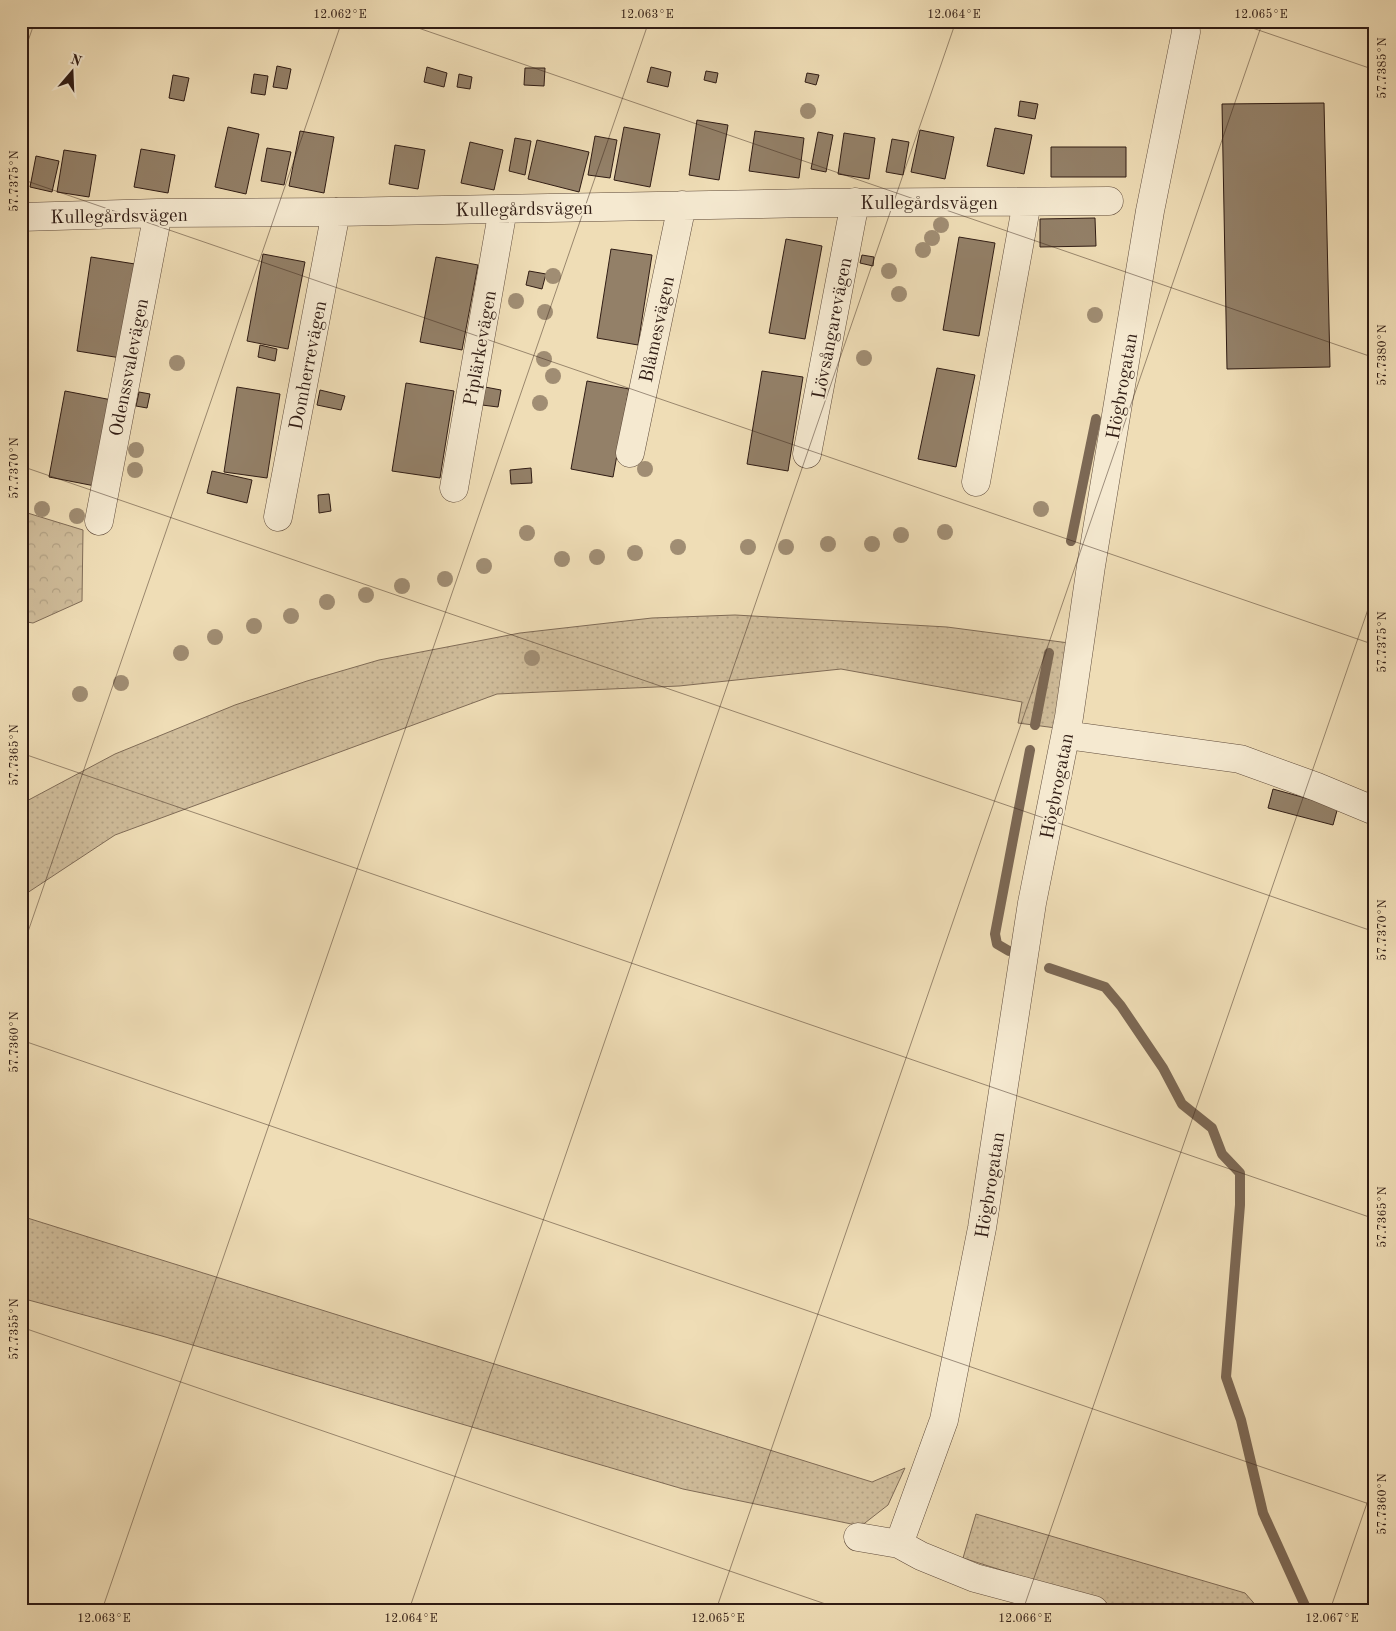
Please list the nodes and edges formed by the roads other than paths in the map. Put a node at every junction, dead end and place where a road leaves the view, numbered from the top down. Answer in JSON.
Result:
{"nodes":[{"id":1,"x":1185,"y":21,"type":"edge"},
{"id":2,"x":1109,"y":201,"type":"dead end"},
{"id":3,"x":855,"y":202,"type":"junction"},
{"id":4,"x":1027,"y":202,"type":"junction"},
{"id":5,"x":682,"y":205,"type":"junction"},
{"id":6,"x":504,"y":209,"type":"junction"},
{"id":7,"x":336,"y":212,"type":"junction"},
{"id":8,"x":158,"y":213,"type":"junction"},
{"id":9,"x":21,"y":217,"type":"edge"},
{"id":10,"x":630,"y":452,"type":"dead end"},
{"id":11,"x":807,"y":454,"type":"dead end"},
{"id":12,"x":976,"y":482,"type":"dead end"},
{"id":13,"x":454,"y":488,"type":"dead end"},
{"id":14,"x":278,"y":517,"type":"dead end"},
{"id":15,"x":99,"y":521,"type":"dead end"},
{"id":16,"x":1066,"y":735,"type":"junction"},
{"id":17,"x":1375,"y":811,"type":"edge"},
{"id":18,"x":858,"y":1537,"type":"dead end"},
{"id":19,"x":899,"y":1544,"type":"junction"},
{"id":20,"x":1094,"y":1610,"type":"edge"}],
"edges":[{"from":1,"to":16,"type":"street","name":"Högbrogatan"},
{"from":2,"to":4,"type":"street","name":"Kullegårdsvägen"},
{"from":3,"to":4,"type":"street","name":"Kullegårdsvägen"},
{"from":3,"to":5,"type":"street","name":"Kullegårdsvägen"},
{"from":3,"to":11,"type":"street","name":"Lövsångarevägen"},
{"from":4,"to":12,"type":"street","name":"Kullegårdsvägen"},
{"from":5,"to":6,"type":"street","name":"Kullegårdsvägen"},
{"from":5,"to":10,"type":"street","name":"Blåmesvägen"},
{"from":6,"to":7,"type":"street","name":"Kullegårdsvägen"},
{"from":6,"to":13,"type":"street","name":"Piplärkevägen"},
{"from":7,"to":8,"type":"street","name":"Kullegårdsvägen"},
{"from":7,"to":14,"type":"street","name":"Domherrevägen"},
{"from":8,"to":9,"type":"street","name":"Kullegårdsvägen"},
{"from":8,"to":15,"type":"street","name":"Odenssvalevägen"},
{"from":16,"to":17,"type":"street"},
{"from":16,"to":19,"type":"street","name":"Högbrogatan"},
{"from":18,"to":19,"type":"street"},
{"from":19,"to":20,"type":"street"}]}
